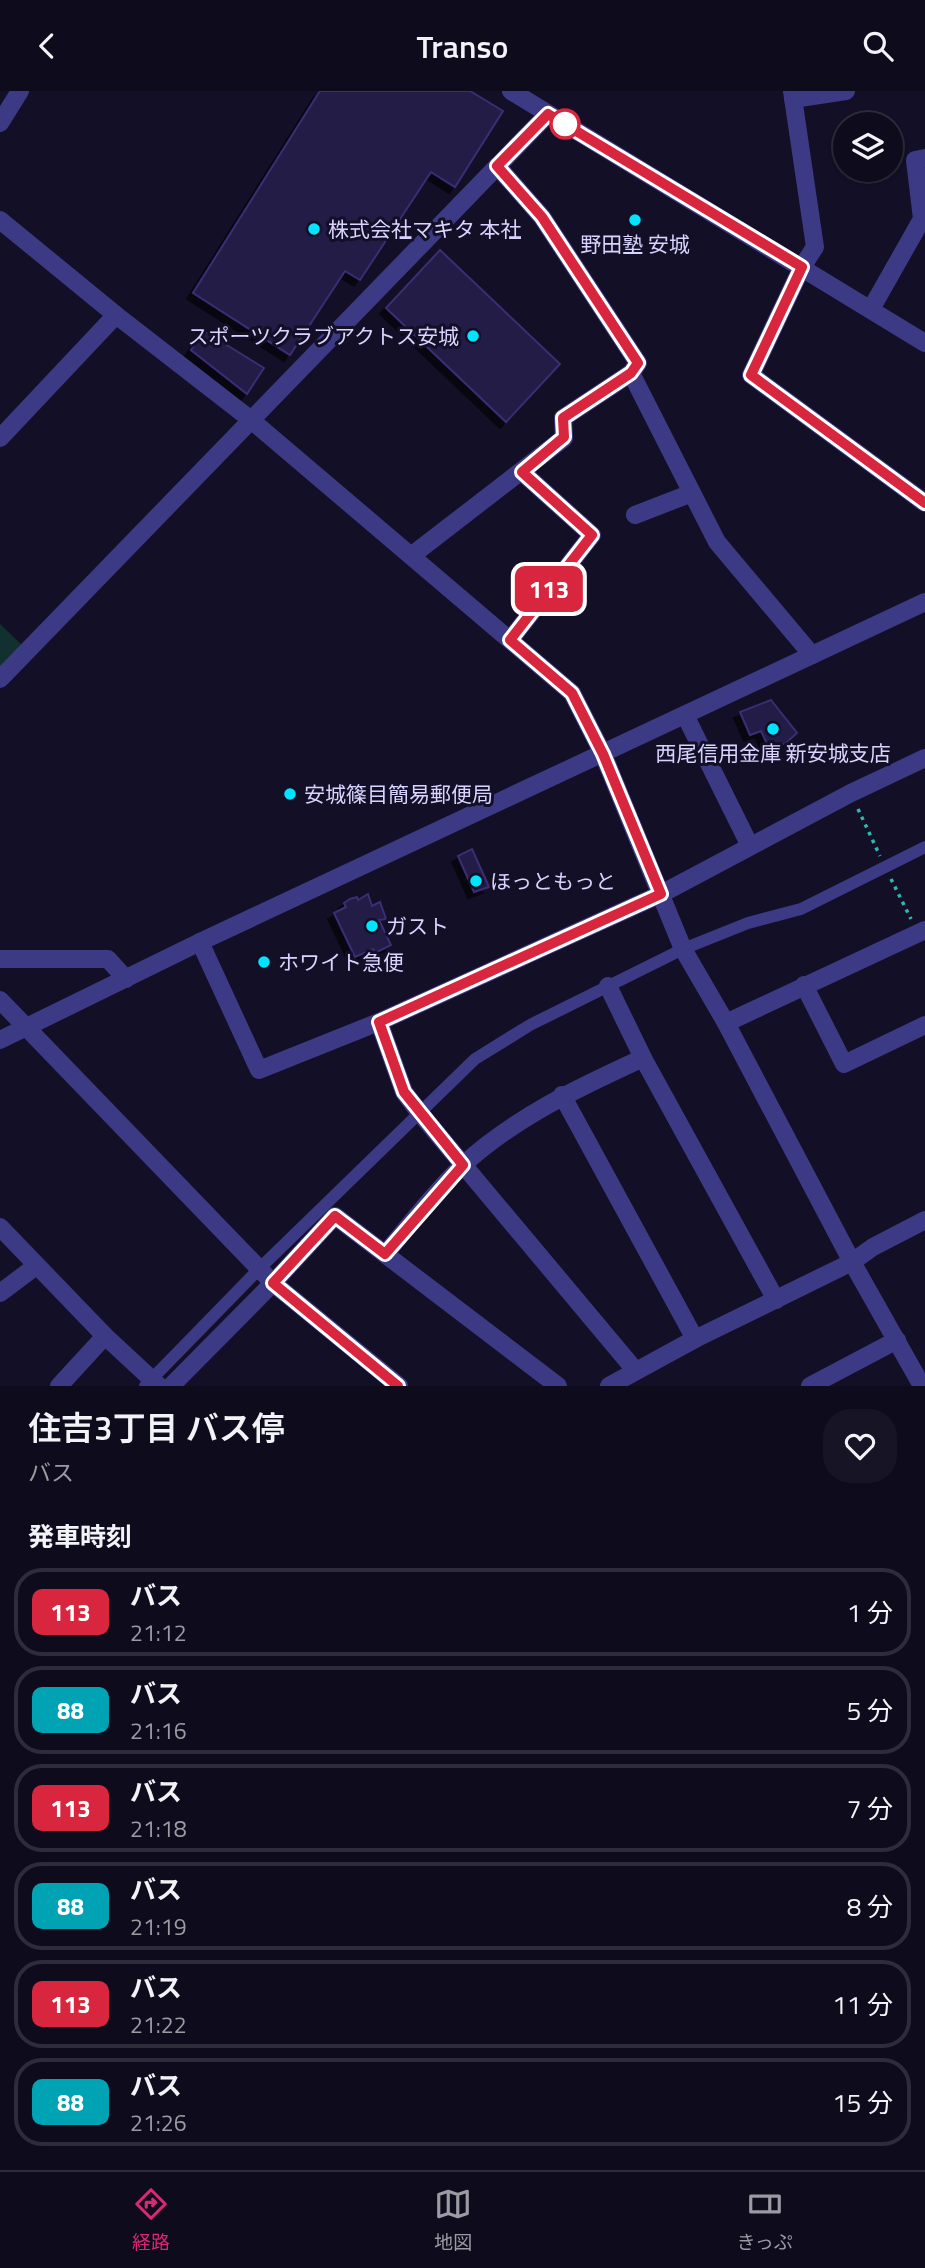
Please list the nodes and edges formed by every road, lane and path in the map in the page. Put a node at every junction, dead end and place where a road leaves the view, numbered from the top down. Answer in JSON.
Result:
{"nodes":[{"id":1,"x":20,"y":91,"type":"edge"},
{"id":2,"x":511,"y":91,"type":"edge"},
{"id":3,"x":846,"y":91,"type":"edge"},
{"id":4,"x":793,"y":95,"type":"edge"},
{"id":5,"x":548,"y":114,"type":"junction"},
{"id":6,"x":0,"y":123,"type":"edge"},
{"id":7,"x":925,"y":158,"type":"edge"},
{"id":8,"x":497,"y":166,"type":"junction"},
{"id":9,"x":0,"y":220,"type":"edge"},
{"id":10,"x":802,"y":267,"type":"junction"},
{"id":11,"x":871,"y":309,"type":"junction"},
{"id":12,"x":116,"y":315,"type":"junction"},
{"id":13,"x":925,"y":342,"type":"edge"},
{"id":14,"x":631,"y":373,"type":"junction"},
{"id":15,"x":250,"y":419,"type":"junction"},
{"id":16,"x":0,"y":438,"type":"edge"},
{"id":17,"x":522,"y":472,"type":"junction"},
{"id":18,"x":692,"y":493,"type":"junction"},
{"id":19,"x":925,"y":503,"type":"edge"},
{"id":20,"x":635,"y":515,"type":"dead end"},
{"id":21,"x":411,"y":556,"type":"junction"},
{"id":22,"x":925,"y":602,"type":"edge"},
{"id":23,"x":510,"y":640,"type":"junction"},
{"id":24,"x":812,"y":655,"type":"junction"},
{"id":25,"x":0,"y":679,"type":"edge"},
{"id":26,"x":685,"y":715,"type":"junction"},
{"id":27,"x":603,"y":754,"type":"junction"},
{"id":28,"x":925,"y":758,"type":"edge"},
{"id":29,"x":750,"y":846,"type":"junction"},
{"id":30,"x":925,"y":847,"type":"edge"},
{"id":31,"x":661,"y":894,"type":"junction"},
{"id":32,"x":925,"y":930,"type":"edge"},
{"id":33,"x":200,"y":942,"type":"junction"},
{"id":34,"x":683,"y":949,"type":"junction"},
{"id":35,"x":0,"y":959,"type":"edge"},
{"id":36,"x":126,"y":979,"type":"junction"},
{"id":37,"x":804,"y":985,"type":"junction"},
{"id":38,"x":608,"y":986,"type":"junction"},
{"id":39,"x":0,"y":1000,"type":"edge"},
{"id":40,"x":379,"y":1022,"type":"junction"},
{"id":41,"x":726,"y":1023,"type":"junction"},
{"id":42,"x":925,"y":1024,"type":"edge"},
{"id":43,"x":26,"y":1029,"type":"junction"},
{"id":44,"x":0,"y":1040,"type":"edge"},
{"id":45,"x":643,"y":1058,"type":"junction"},
{"id":46,"x":562,"y":1095,"type":"junction"},
{"id":47,"x":419,"y":1112,"type":"junction"},
{"id":48,"x":463,"y":1165,"type":"junction"},
{"id":49,"x":925,"y":1220,"type":"edge"},
{"id":50,"x":0,"y":1227,"type":"edge"},
{"id":51,"x":385,"y":1254,"type":"junction"},
{"id":52,"x":852,"y":1262,"type":"junction"},
{"id":53,"x":36,"y":1266,"type":"junction"},
{"id":54,"x":260,"y":1268,"type":"junction"},
{"id":55,"x":273,"y":1283,"type":"junction"},
{"id":56,"x":0,"y":1293,"type":"edge"},
{"id":57,"x":776,"y":1300,"type":"junction"},
{"id":58,"x":105,"y":1336,"type":"junction"},
{"id":59,"x":695,"y":1339,"type":"junction"},
{"id":60,"x":897,"y":1340,"type":"junction"},
{"id":61,"x":635,"y":1370,"type":"junction"},
{"id":62,"x":152,"y":1384,"type":"edge"},
{"id":63,"x":58,"y":1386,"type":"edge"},
{"id":64,"x":171,"y":1386,"type":"edge"},
{"id":65,"x":398,"y":1386,"type":"edge"},
{"id":66,"x":558,"y":1386,"type":"edge"},
{"id":67,"x":609,"y":1386,"type":"edge"},
{"id":68,"x":810,"y":1386,"type":"edge"},
{"id":69,"x":922,"y":1386,"type":"edge"}],
"edges":[{"from":1,"to":6,"type":"street"},
{"from":2,"to":5,"type":"street"},
{"from":3,"to":4,"type":"street"},
{"from":4,"to":10,"type":"street"},
{"from":5,"to":8,"type":"street"},
{"from":5,"to":10,"type":"street"},
{"from":7,"to":11,"type":"street"},
{"from":8,"to":14,"type":"street"},
{"from":8,"to":15,"type":"street"},
{"from":9,"to":12,"type":"street"},
{"from":10,"to":11,"type":"street"},
{"from":10,"to":19,"type":"street"},
{"from":11,"to":13,"type":"street"},
{"from":12,"to":15,"type":"street"},
{"from":12,"to":16,"type":"street"},
{"from":14,"to":17,"type":"street"},
{"from":14,"to":18,"type":"street"},
{"from":15,"to":21,"type":"street"},
{"from":15,"to":25,"type":"street"},
{"from":17,"to":21,"type":"street"},
{"from":17,"to":23,"type":"street"},
{"from":18,"to":20,"type":"street"},
{"from":18,"to":24,"type":"street"},
{"from":21,"to":23,"type":"street"},
{"from":22,"to":24,"type":"street"},
{"from":23,"to":27,"type":"street"},
{"from":24,"to":26,"type":"street"},
{"from":26,"to":27,"type":"street"},
{"from":26,"to":29,"type":"street"},
{"from":27,"to":31,"type":"street"},
{"from":27,"to":33,"type":"street"},
{"from":28,"to":29,"type":"street"},
{"from":29,"to":31,"type":"street"},
{"from":30,"to":34,"type":"street"},
{"from":31,"to":34,"type":"street"},
{"from":31,"to":40,"type":"street"},
{"from":32,"to":37,"type":"street"},
{"from":33,"to":36,"type":"street"},
{"from":33,"to":40,"type":"street"},
{"from":34,"to":38,"type":"street"},
{"from":34,"to":41,"type":"street"},
{"from":35,"to":36,"type":"street"},
{"from":36,"to":43,"type":"street"},
{"from":37,"to":41,"type":"street"},
{"from":37,"to":42,"type":"street"},
{"from":38,"to":45,"type":"street"},
{"from":38,"to":47,"type":"street"},
{"from":39,"to":43,"type":"street"},
{"from":40,"to":47,"type":"street"},
{"from":41,"to":52,"type":"street"},
{"from":43,"to":44,"type":"street"},
{"from":43,"to":54,"type":"street"},
{"from":45,"to":46,"type":"street"},
{"from":45,"to":57,"type":"street"},
{"from":46,"to":48,"type":"street"},
{"from":46,"to":59,"type":"street"},
{"from":47,"to":48,"type":"street"},
{"from":47,"to":54,"type":"street"},
{"from":48,"to":51,"type":"street"},
{"from":48,"to":61,"type":"street"},
{"from":49,"to":52,"type":"street"},
{"from":50,"to":53,"type":"street"},
{"from":51,"to":55,"type":"street"},
{"from":51,"to":66,"type":"street"},
{"from":52,"to":57,"type":"street"},
{"from":52,"to":60,"type":"street"},
{"from":53,"to":56,"type":"street"},
{"from":53,"to":58,"type":"street"},
{"from":54,"to":55,"type":"street"},
{"from":54,"to":62,"type":"street"},
{"from":55,"to":64,"type":"street"},
{"from":55,"to":65,"type":"street"},
{"from":57,"to":59,"type":"street"},
{"from":58,"to":62,"type":"street"},
{"from":58,"to":63,"type":"street"},
{"from":59,"to":61,"type":"street"},
{"from":60,"to":68,"type":"street"},
{"from":60,"to":69,"type":"street"},
{"from":61,"to":67,"type":"street"}]}
